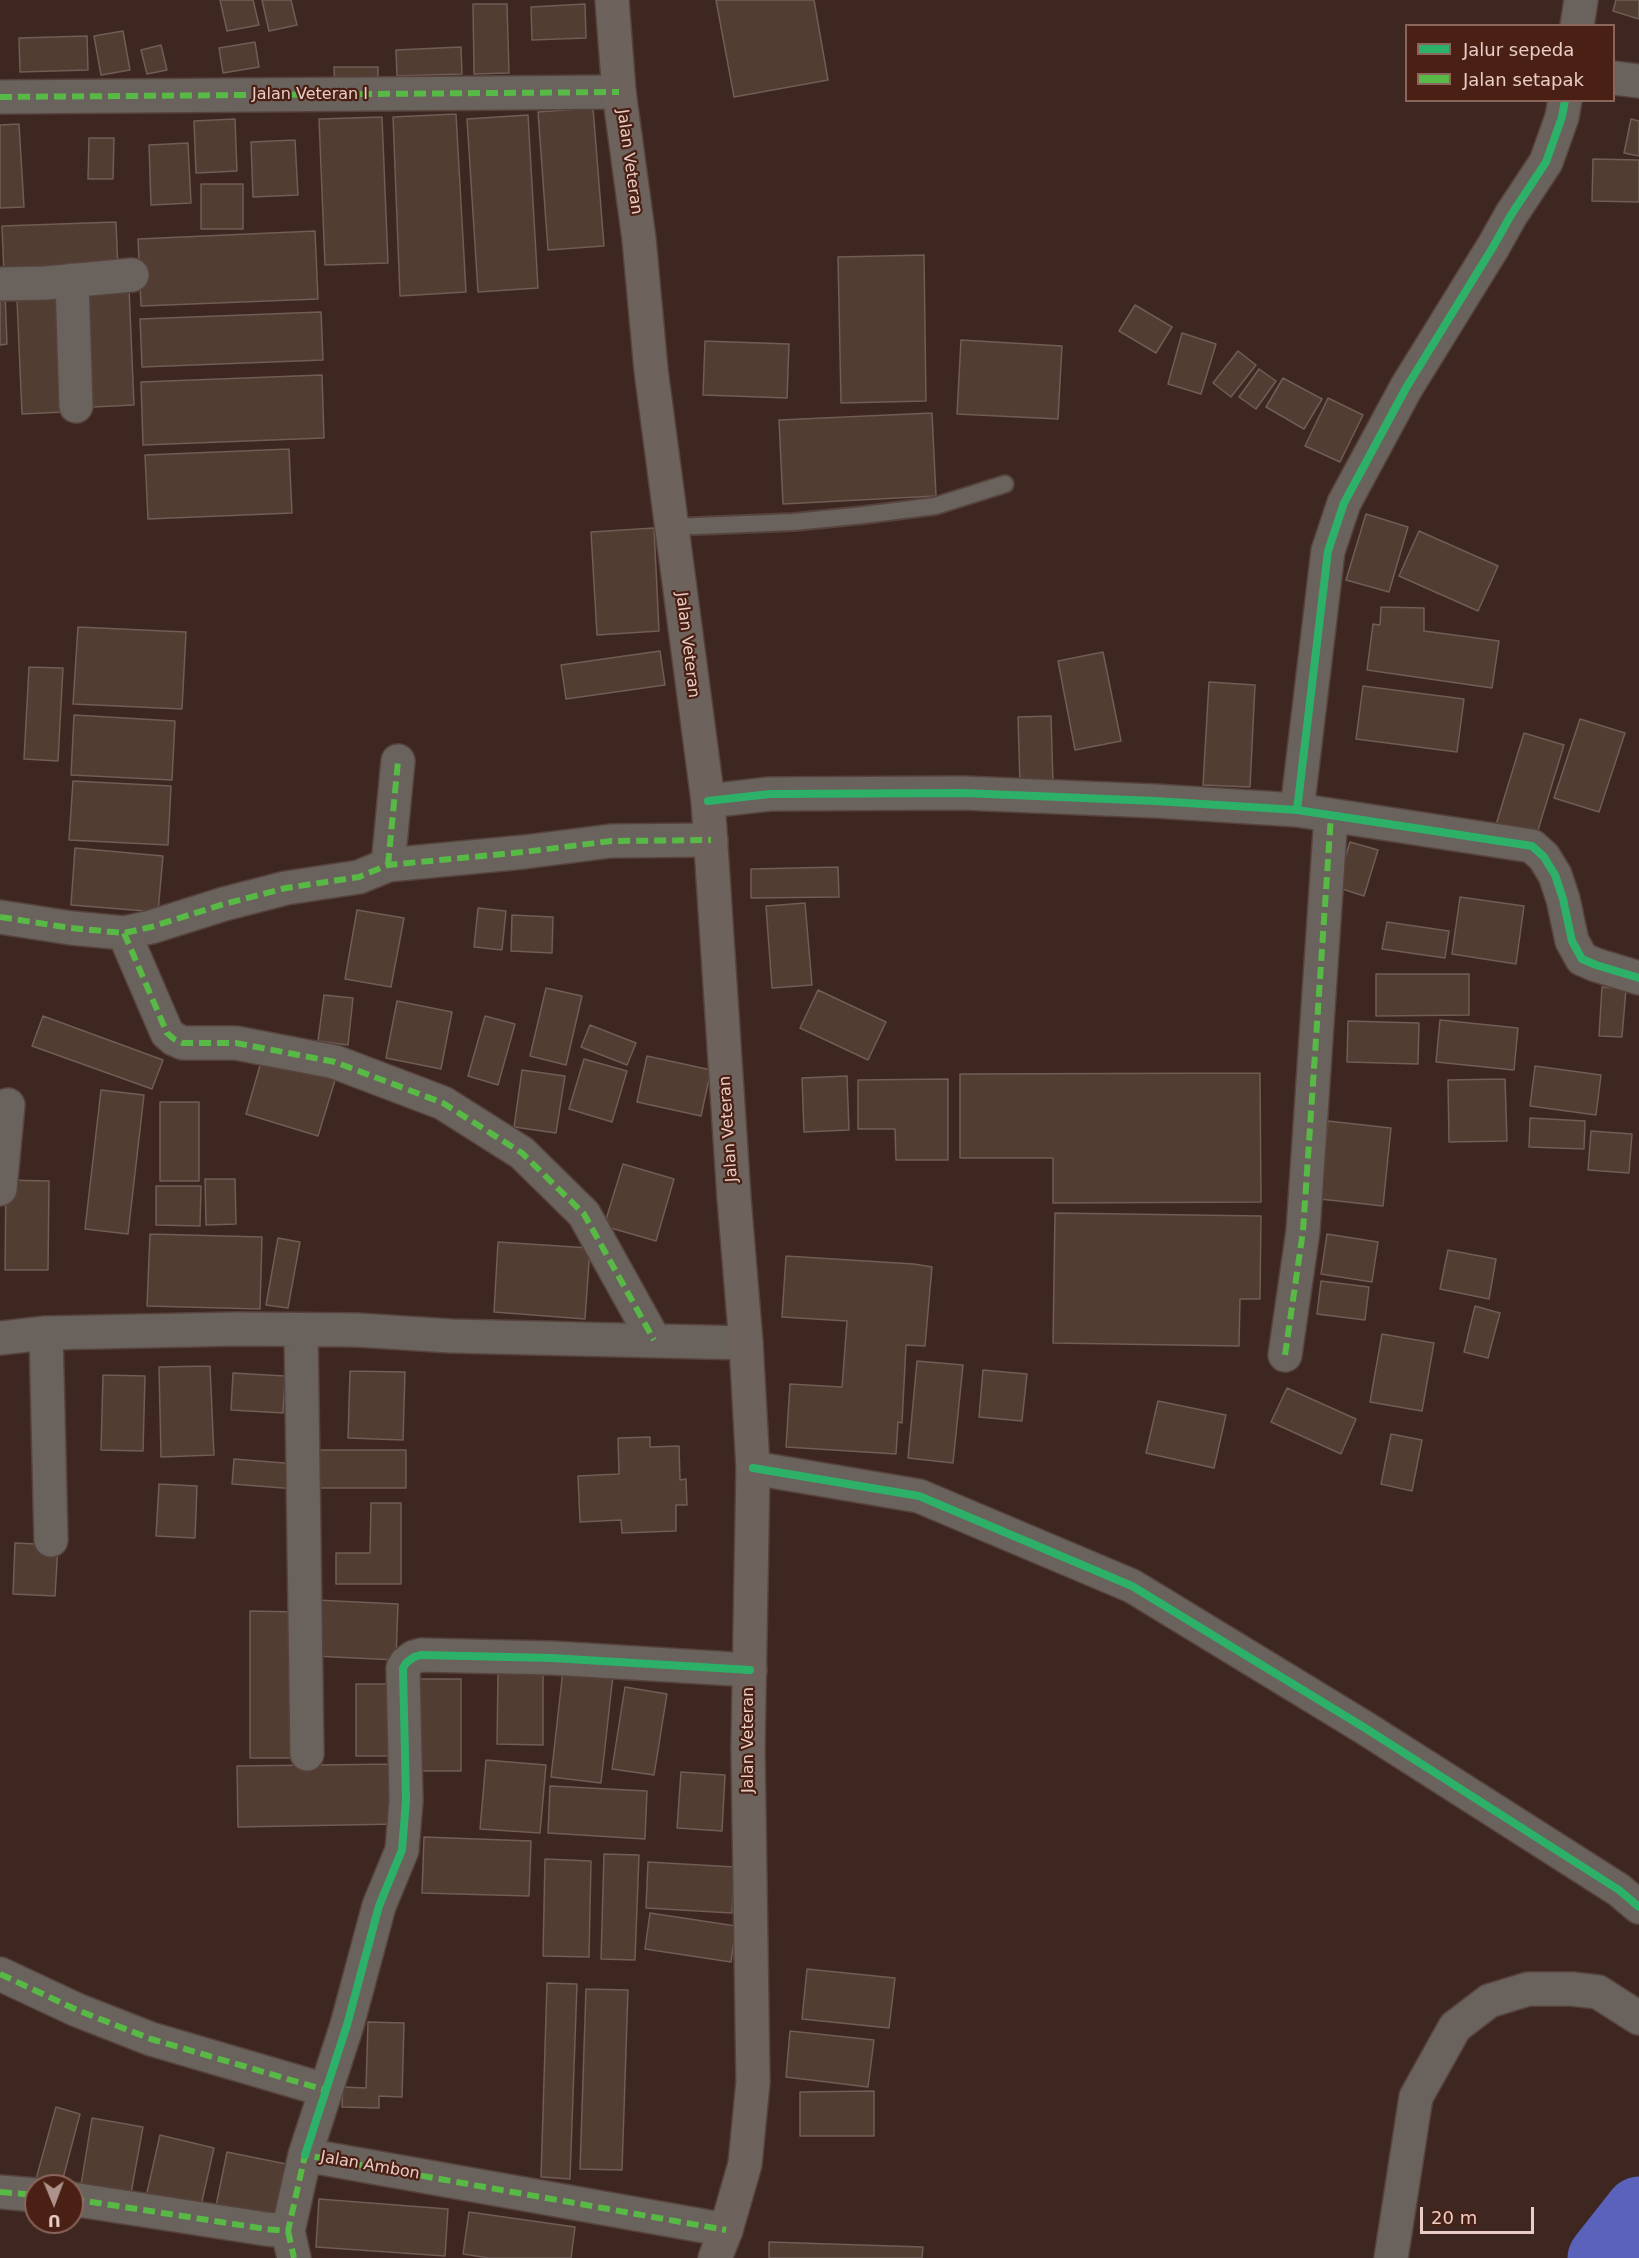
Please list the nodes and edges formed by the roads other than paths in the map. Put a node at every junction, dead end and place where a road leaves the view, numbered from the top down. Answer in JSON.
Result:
{"nodes":[{"id":1,"x":612,"y":0,"type":"edge"},
{"id":2,"x":1581,"y":0,"type":"edge"},
{"id":3,"x":1577,"y":24,"type":"edge"},
{"id":4,"x":1615,"y":78,"type":"edge"},
{"id":5,"x":1639,"y":81,"type":"edge"},
{"id":6,"x":619,"y":92,"type":"junction"},
{"id":7,"x":0,"y":97,"type":"edge"},
{"id":8,"x":1565,"y":102,"type":"edge"},
{"id":9,"x":132,"y":275,"type":"dead end"},
{"id":10,"x":72,"y":280,"type":"junction"},
{"id":11,"x":0,"y":284,"type":"edge"},
{"id":12,"x":76,"y":406,"type":"dead end"},
{"id":13,"x":1005,"y":484,"type":"dead end"},
{"id":14,"x":672,"y":527,"type":"junction"},
{"id":15,"x":398,"y":762,"type":"dead end"},
{"id":16,"x":708,"y":801,"type":"junction"},
{"id":17,"x":1297,"y":810,"type":"junction"},
{"id":18,"x":1331,"y":816,"type":"junction"},
{"id":19,"x":711,"y":840,"type":"junction"},
{"id":20,"x":388,"y":865,"type":"junction"},
{"id":21,"x":0,"y":917,"type":"edge"},
{"id":22,"x":124,"y":933,"type":"junction"},
{"id":23,"x":1639,"y":978,"type":"edge"},
{"id":24,"x":8,"y":1105,"type":"dead end"},
{"id":25,"x":0,"y":1190,"type":"edge"},
{"id":26,"x":301,"y":1330,"type":"junction"},
{"id":27,"x":46,"y":1333,"type":"junction"},
{"id":28,"x":0,"y":1338,"type":"edge"},
{"id":29,"x":654,"y":1340,"type":"junction"},
{"id":30,"x":746,"y":1343,"type":"junction"},
{"id":31,"x":1285,"y":1355,"type":"dead end"},
{"id":32,"x":753,"y":1468,"type":"junction"},
{"id":33,"x":51,"y":1540,"type":"dead end"},
{"id":34,"x":750,"y":1670,"type":"junction"},
{"id":35,"x":307,"y":1754,"type":"dead end"},
{"id":36,"x":1639,"y":1907,"type":"edge"},
{"id":37,"x":0,"y":1974,"type":"edge"},
{"id":38,"x":1639,"y":2018,"type":"edge"},
{"id":39,"x":325,"y":2090,"type":"junction"},
{"id":40,"x":305,"y":2155,"type":"junction"},
{"id":41,"x":0,"y":2192,"type":"edge"},
{"id":42,"x":24,"y":2194,"type":"edge"},
{"id":43,"x":84,"y":2201,"type":"edge"},
{"id":44,"x":291,"y":2244,"type":"edge"},
{"id":45,"x":720,"y":2244,"type":"edge"},
{"id":46,"x":1391,"y":2258,"type":"edge"}],
"edges":[{"from":1,"to":6,"type":"main road","name":"Jalan Veteran"},
{"from":2,"to":3,"type":"street"},
{"from":4,"to":5,"type":"street"},
{"from":6,"to":7,"type":"street","name":"Jalan Veteran I"},
{"from":6,"to":14,"type":"main road","name":"Jalan Veteran"},
{"from":8,"to":17,"type":"street"},
{"from":9,"to":10,"type":"street"},
{"from":10,"to":11,"type":"street"},
{"from":10,"to":12,"type":"street"},
{"from":13,"to":14,"type":"lane"},
{"from":14,"to":16,"type":"main road","name":"Jalan Veteran"},
{"from":15,"to":20,"type":"street"},
{"from":16,"to":17,"type":"street"},
{"from":16,"to":19,"type":"main road","name":"Jalan Veteran"},
{"from":17,"to":18,"type":"street"},
{"from":18,"to":23,"type":"street"},
{"from":18,"to":31,"type":"street"},
{"from":19,"to":20,"type":"street"},
{"from":19,"to":30,"type":"main road","name":"Jalan Veteran"},
{"from":20,"to":22,"type":"street"},
{"from":21,"to":22,"type":"street"},
{"from":22,"to":29,"type":"street"},
{"from":24,"to":25,"type":"street"},
{"from":26,"to":27,"type":"street"},
{"from":26,"to":29,"type":"street"},
{"from":26,"to":35,"type":"street"},
{"from":27,"to":28,"type":"street"},
{"from":27,"to":33,"type":"street"},
{"from":29,"to":30,"type":"street"},
{"from":30,"to":32,"type":"main road","name":"Jalan Veteran"},
{"from":32,"to":34,"type":"main road","name":"Jalan Veteran"},
{"from":32,"to":36,"type":"street"},
{"from":34,"to":39,"type":"street"},
{"from":34,"to":45,"type":"main road","name":"Jalan Veteran"},
{"from":37,"to":39,"type":"street"},
{"from":38,"to":46,"type":"street"},
{"from":39,"to":40,"type":"street"},
{"from":40,"to":44,"type":"street","name":"Jalan Ambon"},
{"from":40,"to":45,"type":"street","name":"Jalan Ambon"},
{"from":41,"to":42,"type":"street"},
{"from":43,"to":44,"type":"street","name":"Jalan Ambon"}]}
